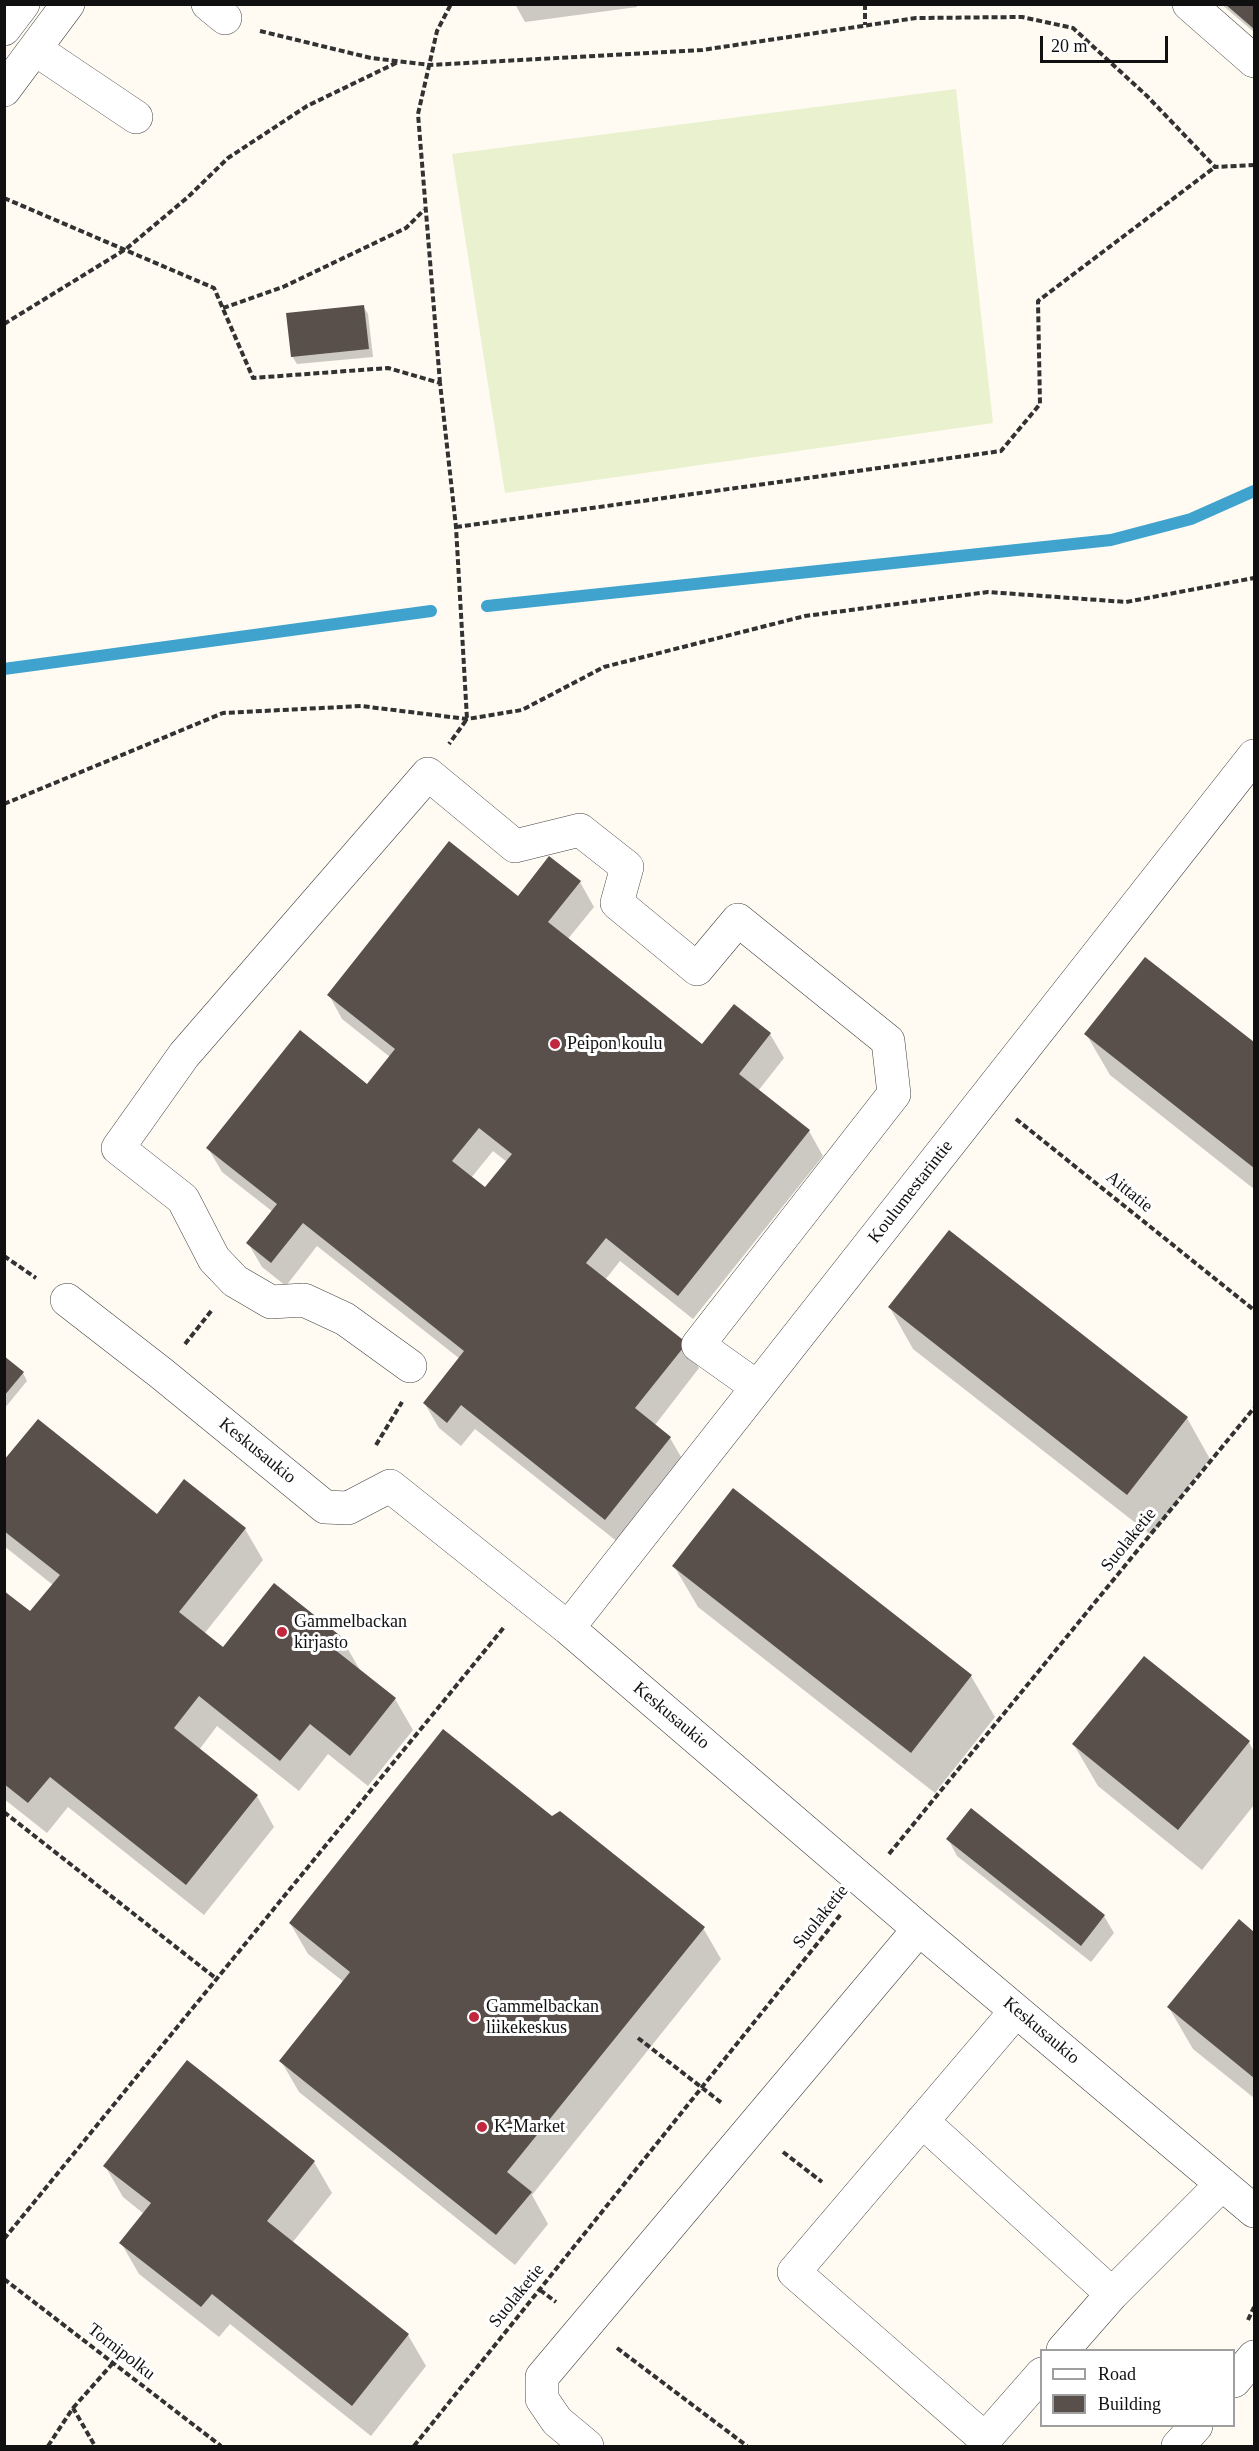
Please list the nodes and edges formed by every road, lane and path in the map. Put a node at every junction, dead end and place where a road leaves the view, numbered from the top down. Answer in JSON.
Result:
{"nodes":[{"id":1,"x":23,"y":4,"type":"edge"},
{"id":2,"x":68,"y":4,"type":"edge"},
{"id":3,"x":452,"y":4,"type":"edge"},
{"id":4,"x":865,"y":4,"type":"edge"},
{"id":5,"x":1189,"y":4,"type":"edge"},
{"id":6,"x":217,"y":11,"type":"edge"},
{"id":7,"x":865,"y":25,"type":"junction"},
{"id":8,"x":4,"y":29,"type":"edge"},
{"id":9,"x":35,"y":49,"type":"junction"},
{"id":10,"x":399,"y":61,"type":"junction"},
{"id":11,"x":1254,"y":61,"type":"edge"},
{"id":12,"x":430,"y":65,"type":"junction"},
{"id":13,"x":4,"y":90,"type":"edge"},
{"id":14,"x":136,"y":117,"type":"dead end"},
{"id":15,"x":1254,"y":165,"type":"edge"},
{"id":16,"x":1215,"y":167,"type":"junction"},
{"id":17,"x":4,"y":198,"type":"edge"},
{"id":18,"x":425,"y":210,"type":"junction"},
{"id":19,"x":126,"y":249,"type":"junction"},
{"id":20,"x":223,"y":308,"type":"junction"},
{"id":21,"x":4,"y":324,"type":"edge"},
{"id":22,"x":440,"y":383,"type":"junction"},
{"id":23,"x":456,"y":527,"type":"junction"},
{"id":24,"x":1254,"y":578,"type":"edge"},
{"id":25,"x":466,"y":719,"type":"junction"},
{"id":26,"x":1254,"y":756,"type":"edge"},
{"id":27,"x":4,"y":804,"type":"edge"},
{"id":28,"x":987,"y":1096,"type":"junction"},
{"id":29,"x":235,"y":1281,"type":"junction"},
{"id":30,"x":67,"y":1300,"type":"dead end"},
{"id":31,"x":1254,"y":1310,"type":"edge"},
{"id":32,"x":410,"y":1366,"type":"joint"},
{"id":33,"x":161,"y":1373,"type":"junction"},
{"id":34,"x":757,"y":1387,"type":"junction"},
{"id":35,"x":1254,"y":1408,"type":"edge"},
{"id":36,"x":376,"y":1445,"type":"dead end"},
{"id":37,"x":529,"y":1596,"type":"junction"},
{"id":38,"x":568,"y":1628,"type":"junction"},
{"id":39,"x":4,"y":1812,"type":"edge"},
{"id":40,"x":866,"y":1883,"type":"junction"},
{"id":41,"x":919,"y":1929,"type":"junction"},
{"id":42,"x":218,"y":1980,"type":"junction"},
{"id":43,"x":1016,"y":2011,"type":"junction"},
{"id":44,"x":922,"y":2121,"type":"junction"},
{"id":45,"x":1222,"y":2184,"type":"junction"},
{"id":46,"x":1254,"y":2211,"type":"edge"},
{"id":47,"x":4,"y":2239,"type":"edge"},
{"id":48,"x":4,"y":2278,"type":"edge"},
{"id":49,"x":540,"y":2290,"type":"junction"},
{"id":50,"x":1112,"y":2294,"type":"junction"},
{"id":51,"x":586,"y":2325,"type":"junction"},
{"id":52,"x":1064,"y":2349,"type":"edge"},
{"id":53,"x":1254,"y":2357,"type":"edge"},
{"id":54,"x":113,"y":2363,"type":"junction"},
{"id":55,"x":1040,"y":2375,"type":"edge"},
{"id":56,"x":1235,"y":2379,"type":"edge"},
{"id":57,"x":73,"y":2408,"type":"junction"},
{"id":58,"x":1195,"y":2427,"type":"edge"},
{"id":59,"x":48,"y":2446,"type":"edge"},
{"id":60,"x":95,"y":2446,"type":"edge"},
{"id":61,"x":221,"y":2446,"type":"edge"},
{"id":62,"x":414,"y":2446,"type":"edge"},
{"id":63,"x":587,"y":2446,"type":"edge"},
{"id":64,"x":747,"y":2446,"type":"edge"},
{"id":65,"x":1178,"y":2446,"type":"edge"}],
"edges":[{"from":1,"to":8,"type":"street"},
{"from":2,"to":9,"type":"street"},
{"from":3,"to":12,"type":"path"},
{"from":4,"to":7,"type":"path"},
{"from":5,"to":11,"type":"street"},
{"from":6,"to":10,"type":"path"},
{"from":7,"to":12,"type":"path"},
{"from":7,"to":16,"type":"path"},
{"from":9,"to":13,"type":"street"},
{"from":9,"to":14,"type":"street"},
{"from":10,"to":12,"type":"path"},
{"from":10,"to":19,"type":"path"},
{"from":12,"to":18,"type":"path"},
{"from":15,"to":16,"type":"path"},
{"from":16,"to":23,"type":"path"},
{"from":17,"to":19,"type":"path"},
{"from":18,"to":20,"type":"path"},
{"from":18,"to":22,"type":"path"},
{"from":19,"to":20,"type":"path"},
{"from":19,"to":21,"type":"path"},
{"from":20,"to":22,"type":"path"},
{"from":22,"to":23,"type":"path"},
{"from":23,"to":25,"type":"path"},
{"from":24,"to":25,"type":"path"},
{"from":25,"to":27,"type":"path"},
{"from":26,"to":28,"type":"street","name":"Koulumestarintie"},
{"from":28,"to":31,"type":"path","name":"Aittatie"},
{"from":28,"to":34,"type":"street","name":"Koulumestarintie"},
{"from":29,"to":32,"type":"street"},
{"from":29,"to":33,"type":"path"},
{"from":29,"to":34,"type":"street"},
{"from":30,"to":33,"type":"street","name":"Keskusaukio"},
{"from":32,"to":36,"type":"path"},
{"from":33,"to":37,"type":"street","name":"Keskusaukio"},
{"from":34,"to":38,"type":"street","name":"Koulumestarintie"},
{"from":35,"to":40,"type":"path","name":"Suolaketie"},
{"from":37,"to":38,"type":"street","name":"Keskusaukio"},
{"from":37,"to":42,"type":"path"},
{"from":38,"to":40,"type":"street","name":"Keskusaukio"},
{"from":39,"to":42,"type":"path"},
{"from":40,"to":41,"type":"street","name":"Keskusaukio"},
{"from":40,"to":49,"type":"path","name":"Suolaketie"},
{"from":41,"to":43,"type":"street","name":"Keskusaukio"},
{"from":41,"to":51,"type":"street"},
{"from":42,"to":47,"type":"path"},
{"from":43,"to":44,"type":"street"},
{"from":43,"to":45,"type":"street","name":"Keskusaukio"},
{"from":44,"to":50,"type":"street"},
{"from":44,"to":55,"type":"street"},
{"from":45,"to":46,"type":"street","name":"Keskusaukio"},
{"from":45,"to":50,"type":"street"},
{"from":48,"to":54,"type":"path","name":"Tornipolku"},
{"from":49,"to":51,"type":"path"},
{"from":49,"to":62,"type":"path","name":"Suolaketie"},
{"from":50,"to":52,"type":"street"},
{"from":51,"to":63,"type":"street"},
{"from":51,"to":64,"type":"path"},
{"from":53,"to":56,"type":"street"},
{"from":54,"to":57,"type":"path"},
{"from":54,"to":61,"type":"path","name":"Tornipolku"},
{"from":57,"to":59,"type":"path"},
{"from":57,"to":60,"type":"path"},
{"from":58,"to":65,"type":"street"}]}
